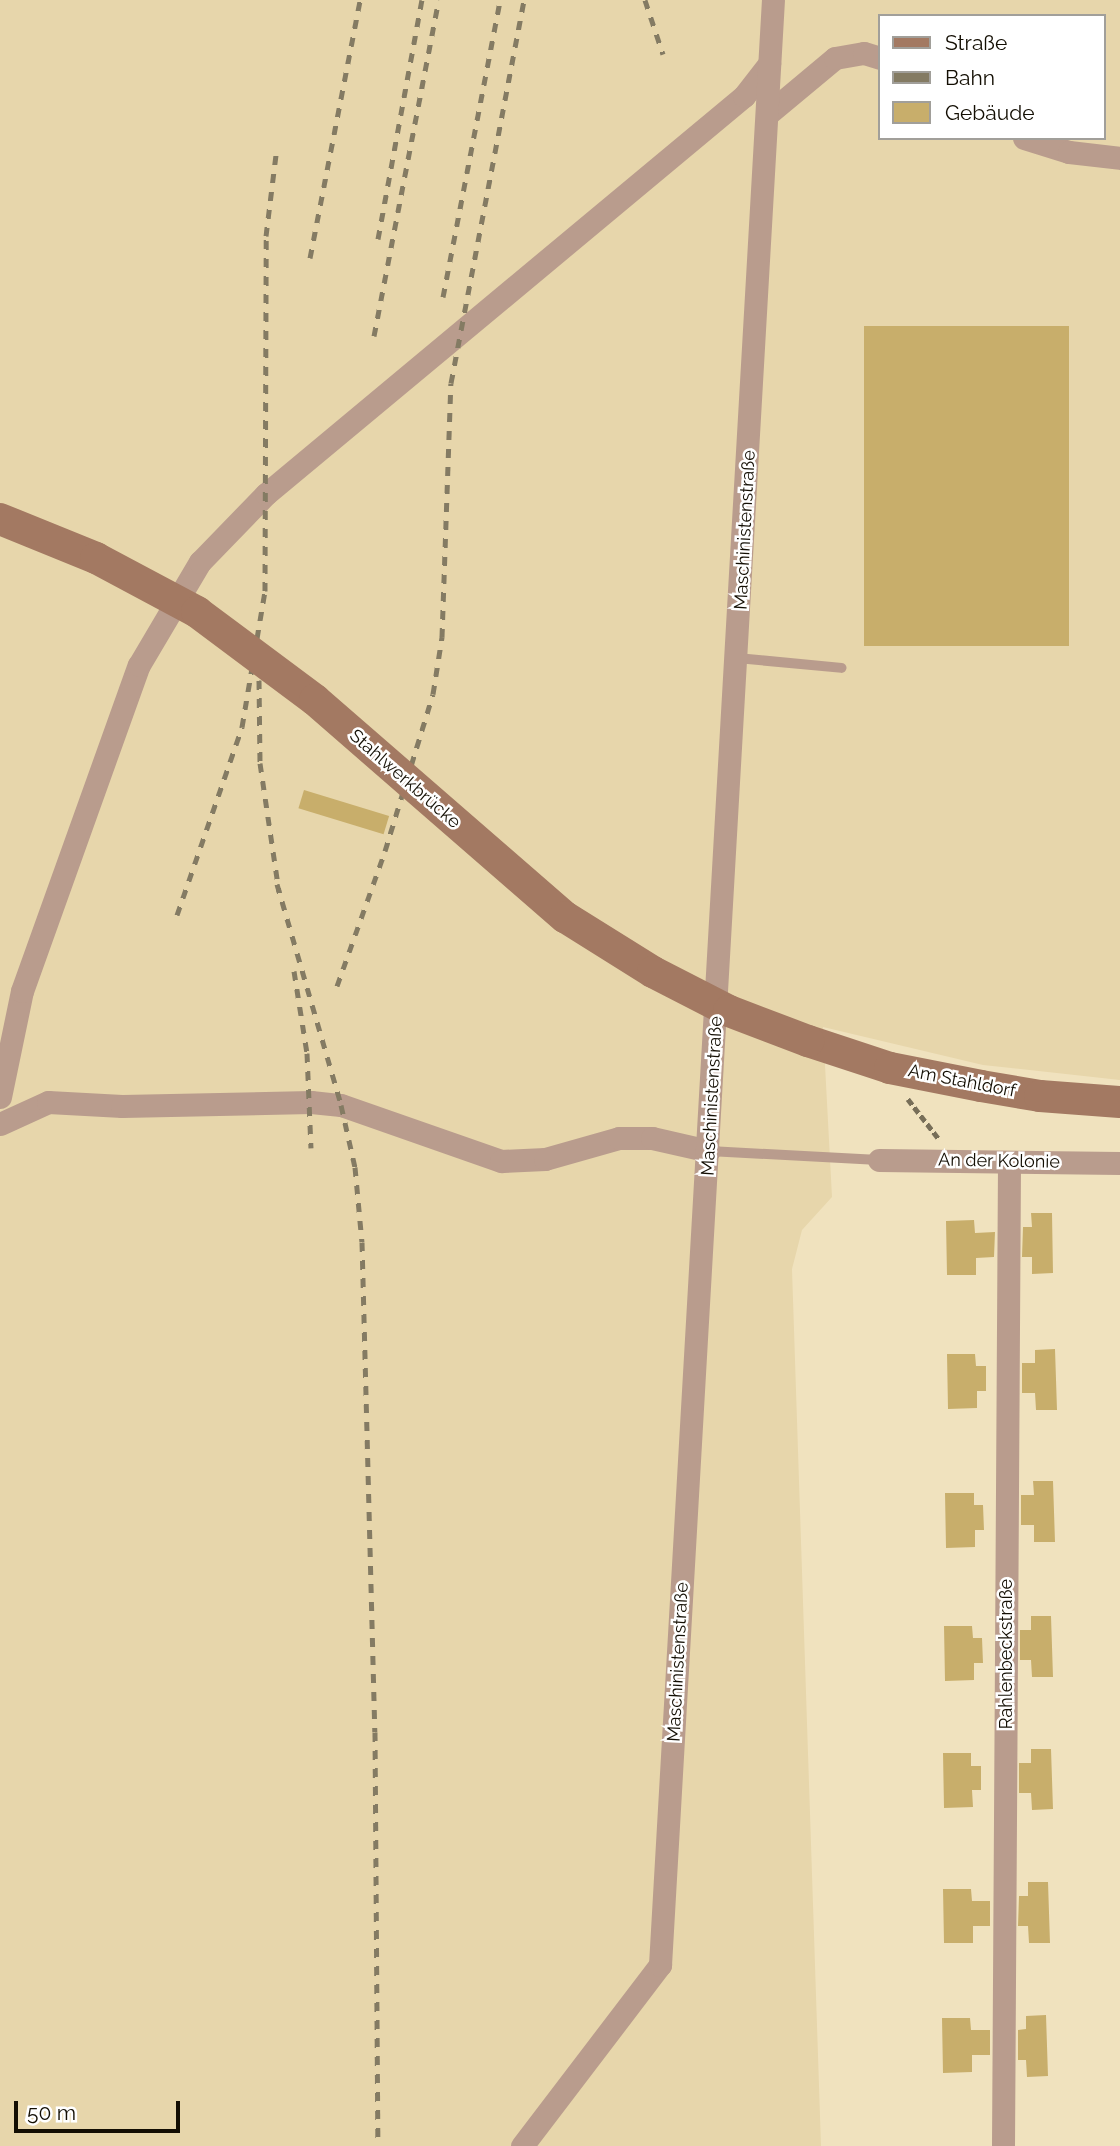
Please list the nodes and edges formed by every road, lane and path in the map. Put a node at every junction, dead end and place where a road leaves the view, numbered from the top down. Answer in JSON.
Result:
{"nodes":[{"id":1,"x":773,"y":0,"type":"edge"},
{"id":2,"x":878,"y":57,"type":"edge"},
{"id":3,"x":769,"y":64,"type":"junction"},
{"id":4,"x":769,"y":113,"type":"junction"},
{"id":5,"x":1030,"y":140,"type":"edge"},
{"id":6,"x":1120,"y":158,"type":"edge"},
{"id":7,"x":0,"y":519,"type":"edge"},
{"id":8,"x":737,"y":658,"type":"junction"},
{"id":9,"x":842,"y":668,"type":"dead end"},
{"id":10,"x":808,"y":1041,"type":"joint"},
{"id":11,"x":905,"y":1095,"type":"dead end"},
{"id":12,"x":0,"y":1097,"type":"edge"},
{"id":13,"x":1120,"y":1102,"type":"edge"},
{"id":14,"x":0,"y":1124,"type":"edge"},
{"id":15,"x":943,"y":1144,"type":"dead end"},
{"id":16,"x":709,"y":1151,"type":"junction"},
{"id":17,"x":878,"y":1160,"type":"joint"},
{"id":18,"x":1009,"y":1162,"type":"junction"},
{"id":19,"x":1120,"y":1163,"type":"edge"},
{"id":20,"x":522,"y":2146,"type":"edge"},
{"id":21,"x":1003,"y":2146,"type":"edge"}],
"edges":[{"from":1,"to":3,"type":"street","name":"Maschinistenstraße"},
{"from":2,"to":4,"type":"street"},
{"from":3,"to":4,"type":"street","name":"Maschinistenstraße"},
{"from":3,"to":12,"type":"street"},
{"from":4,"to":8,"type":"street","name":"Maschinistenstraße"},
{"from":5,"to":6,"type":"street"},
{"from":7,"to":10,"type":"main road","name":"Stahlwerkbrücke","bridge":true},
{"from":8,"to":9,"type":"lane"},
{"from":8,"to":16,"type":"street","name":"Maschinistenstraße"},
{"from":10,"to":13,"type":"main road","name":"Am Stahldorf"},
{"from":11,"to":15,"type":"path"},
{"from":14,"to":16,"type":"street"},
{"from":16,"to":17,"type":"lane"},
{"from":16,"to":20,"type":"street","name":"Maschinistenstraße"},
{"from":17,"to":18,"type":"street","name":"An der Kolonie"},
{"from":18,"to":19,"type":"street","name":"An der Kolonie"},
{"from":18,"to":21,"type":"street","name":"Rahlenbeckstraße"}]}
